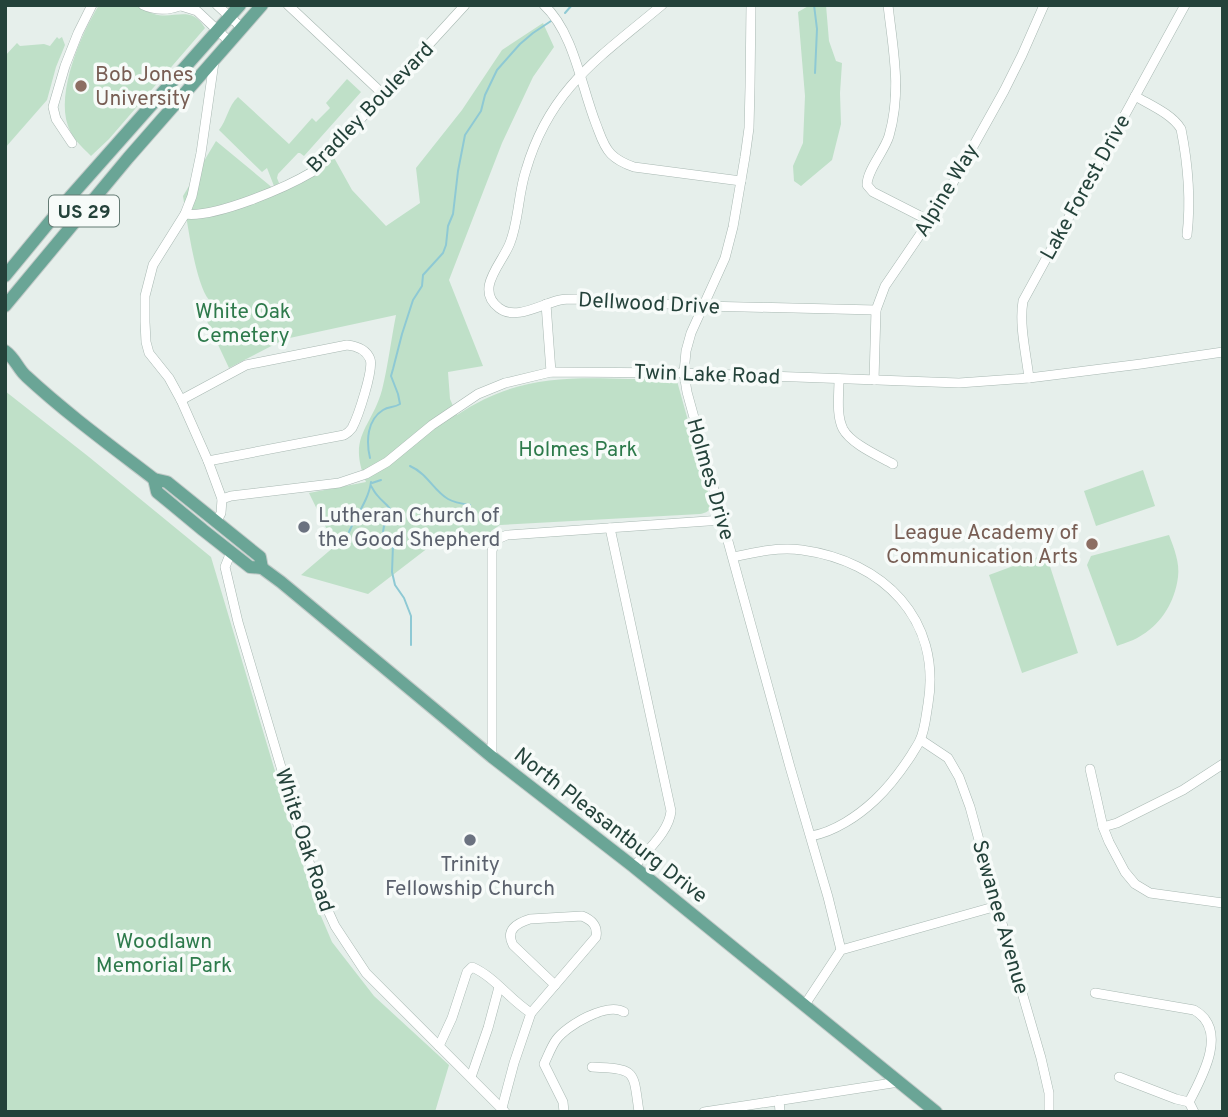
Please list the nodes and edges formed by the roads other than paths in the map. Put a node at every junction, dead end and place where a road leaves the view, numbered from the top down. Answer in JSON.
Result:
{"nodes":[{"id":1,"x":92,"y":5,"type":"edge"},
{"id":2,"x":217,"y":5,"type":"edge"},
{"id":3,"x":240,"y":5,"type":"edge"},
{"id":4,"x":262,"y":5,"type":"edge"},
{"id":5,"x":288,"y":5,"type":"edge"},
{"id":6,"x":465,"y":5,"type":"edge"},
{"id":7,"x":662,"y":5,"type":"edge"},
{"id":8,"x":751,"y":5,"type":"edge"},
{"id":9,"x":888,"y":5,"type":"edge"},
{"id":10,"x":1044,"y":5,"type":"edge"},
{"id":11,"x":1185,"y":5,"type":"edge"},
{"id":12,"x":147,"y":6,"type":"edge"},
{"id":13,"x":181,"y":6,"type":"edge"},
{"id":14,"x":548,"y":7,"type":"edge"},
{"id":15,"x":230,"y":17,"type":"junction"},
{"id":16,"x":242,"y":28,"type":"junction"},
{"id":17,"x":217,"y":31,"type":"junction"},
{"id":18,"x":230,"y":42,"type":"junction"},
{"id":19,"x":214,"y":60,"type":"junction"},
{"id":20,"x":579,"y":76,"type":"junction"},
{"id":21,"x":170,"y":85,"type":"junction"},
{"id":22,"x":183,"y":95,"type":"junction"},
{"id":23,"x":384,"y":95,"type":"junction"},
{"id":24,"x":1135,"y":96,"type":"junction"},
{"id":25,"x":72,"y":143,"type":"dead end"},
{"id":26,"x":741,"y":181,"type":"junction"},
{"id":27,"x":185,"y":214,"type":"junction"},
{"id":28,"x":930,"y":221,"type":"junction"},
{"id":29,"x":1187,"y":235,"type":"dead end"},
{"id":30,"x":34,"y":240,"type":"junction"},
{"id":31,"x":49,"y":253,"type":"junction"},
{"id":32,"x":5,"y":276,"type":"edge"},
{"id":33,"x":546,"y":304,"type":"junction"},
{"id":34,"x":5,"y":306,"type":"edge"},
{"id":35,"x":704,"y":306,"type":"junction"},
{"id":36,"x":876,"y":310,"type":"junction"},
{"id":37,"x":5,"y":351,"type":"edge"},
{"id":38,"x":1223,"y":352,"type":"edge"},
{"id":39,"x":5,"y":368,"type":"edge"},
{"id":40,"x":551,"y":372,"type":"junction"},
{"id":41,"x":684,"y":373,"type":"junction"},
{"id":42,"x":23,"y":374,"type":"junction"},
{"id":43,"x":1029,"y":378,"type":"junction"},
{"id":44,"x":839,"y":379,"type":"junction"},
{"id":45,"x":874,"y":380,"type":"junction"},
{"id":46,"x":181,"y":400,"type":"junction"},
{"id":47,"x":208,"y":461,"type":"junction"},
{"id":48,"x":893,"y":464,"type":"dead end"},
{"id":49,"x":154,"y":479,"type":"junction"},
{"id":50,"x":222,"y":499,"type":"junction"},
{"id":51,"x":213,"y":518,"type":"junction"},
{"id":52,"x":722,"y":520,"type":"junction"},
{"id":53,"x":610,"y":527,"type":"junction"},
{"id":54,"x":232,"y":552,"type":"junction"},
{"id":55,"x":733,"y":557,"type":"junction"},
{"id":56,"x":262,"y":568,"type":"junction"},
{"id":57,"x":920,"y":740,"type":"junction"},
{"id":58,"x":492,"y":757,"type":"junction"},
{"id":59,"x":1223,"y":764,"type":"edge"},
{"id":60,"x":1090,"y":769,"type":"dead end"},
{"id":61,"x":1103,"y":827,"type":"junction"},
{"id":62,"x":811,"y":836,"type":"junction"},
{"id":63,"x":634,"y":867,"type":"junction"},
{"id":64,"x":1223,"y":903,"type":"edge"},
{"id":65,"x":997,"y":906,"type":"junction"},
{"id":66,"x":841,"y":950,"type":"junction"},
{"id":67,"x":555,"y":985,"type":"junction"},
{"id":68,"x":499,"y":987,"type":"junction"},
{"id":69,"x":1095,"y":993,"type":"dead end"},
{"id":70,"x":804,"y":1006,"type":"junction"},
{"id":71,"x":624,"y":1012,"type":"dead end"},
{"id":72,"x":531,"y":1013,"type":"junction"},
{"id":73,"x":439,"y":1046,"type":"junction"},
{"id":74,"x":592,"y":1067,"type":"dead end"},
{"id":75,"x":471,"y":1077,"type":"junction"},
{"id":76,"x":1119,"y":1077,"type":"dead end"},
{"id":77,"x":899,"y":1082,"type":"junction"},
{"id":78,"x":779,"y":1100,"type":"junction"},
{"id":79,"x":1189,"y":1102,"type":"junction"},
{"id":80,"x":503,"y":1110,"type":"edge"},
{"id":81,"x":564,"y":1112,"type":"edge"},
{"id":82,"x":639,"y":1112,"type":"edge"},
{"id":83,"x":704,"y":1112,"type":"edge"},
{"id":84,"x":780,"y":1112,"type":"edge"},
{"id":85,"x":936,"y":1112,"type":"edge"},
{"id":86,"x":1049,"y":1112,"type":"edge"},
{"id":87,"x":1194,"y":1112,"type":"edge"}],
"edges":[{"from":1,"to":25,"type":"street"},
{"from":2,"to":15,"type":"street"},
{"from":3,"to":15,"type":"main road","number":"US 29"},
{"from":4,"to":16,"type":"main road","number":"US 29"},
{"from":5,"to":23,"type":"street"},
{"from":6,"to":23,"type":"street","name":"Bradley Boulevard"},
{"from":7,"to":20,"type":"street","name":"Dellwood Drive"},
{"from":8,"to":26,"type":"street","name":"Holmes Drive"},
{"from":9,"to":28,"type":"street"},
{"from":10,"to":28,"type":"street","name":"Alpine Way"},
{"from":11,"to":24,"type":"street","name":"Lake Forest Drive"},
{"from":12,"to":13,"type":"street"},
{"from":13,"to":17,"type":"street"},
{"from":14,"to":20,"type":"street"},
{"from":15,"to":16,"type":"street"},
{"from":15,"to":17,"type":"main road","number":"US 29"},
{"from":16,"to":18,"type":"main road","number":"US 29"},
{"from":17,"to":18,"type":"street"},
{"from":17,"to":21,"type":"main road","number":"US 29"},
{"from":18,"to":19,"type":"main road","number":"US 29"},
{"from":19,"to":22,"type":"main road","number":"US 29"},
{"from":19,"to":27,"type":"street"},
{"from":20,"to":26,"type":"street"},
{"from":20,"to":33,"type":"street","name":"Dellwood Drive"},
{"from":21,"to":22,"type":"main road"},
{"from":21,"to":30,"type":"main road","number":"US 29"},
{"from":22,"to":31,"type":"main road","number":"US 29"},
{"from":23,"to":27,"type":"street","name":"Bradley Boulevard"},
{"from":24,"to":29,"type":"street"},
{"from":24,"to":43,"type":"street","name":"Lake Forest Drive"},
{"from":26,"to":35,"type":"street","name":"Holmes Drive"},
{"from":27,"to":46,"type":"street"},
{"from":28,"to":36,"type":"street","name":"Alpine Way"},
{"from":30,"to":31,"type":"main road"},
{"from":30,"to":32,"type":"main road","number":"US 29"},
{"from":31,"to":34,"type":"main road","number":"US 29"},
{"from":33,"to":35,"type":"street","name":"Dellwood Drive"},
{"from":33,"to":40,"type":"street"},
{"from":35,"to":36,"type":"street","name":"Dellwood Drive"},
{"from":35,"to":41,"type":"street","name":"Holmes Drive"},
{"from":36,"to":45,"type":"street","name":"Alpine Way"},
{"from":37,"to":42,"type":"main road","name":"North Pleasantburg Drive"},
{"from":38,"to":43,"type":"street","name":"Twin Lake Road"},
{"from":39,"to":42,"type":"main road","name":"North Pleasantburg Drive"},
{"from":40,"to":41,"type":"street","name":"Twin Lake Road"},
{"from":40,"to":50,"type":"street","name":"Twin Lake Road"},
{"from":41,"to":44,"type":"street","name":"Twin Lake Road"},
{"from":41,"to":52,"type":"street","name":"Holmes Drive"},
{"from":42,"to":49,"type":"main road","name":"North Pleasantburg Drive"},
{"from":43,"to":45,"type":"street","name":"Twin Lake Road"},
{"from":44,"to":45,"type":"street","name":"Twin Lake Road"},
{"from":44,"to":48,"type":"street"},
{"from":46,"to":47,"type":"street"},
{"from":46,"to":47,"type":"street"},
{"from":47,"to":50,"type":"street"},
{"from":49,"to":51,"type":"main road","name":"North Pleasantburg Drive"},
{"from":49,"to":54,"type":"main road","name":"North Pleasantburg Drive"},
{"from":50,"to":51,"type":"street"},
{"from":51,"to":56,"type":"main road","name":"North Pleasantburg Drive"},
{"from":52,"to":53,"type":"street"},
{"from":52,"to":55,"type":"street","name":"Holmes Drive"},
{"from":53,"to":58,"type":"street"},
{"from":53,"to":63,"type":"street"},
{"from":54,"to":56,"type":"main road","name":"North Pleasantburg Drive"},
{"from":54,"to":73,"type":"street","name":"White Oak Road"},
{"from":55,"to":57,"type":"street"},
{"from":55,"to":62,"type":"street","name":"Holmes Drive"},
{"from":56,"to":58,"type":"main road","name":"North Pleasantburg Drive"},
{"from":57,"to":62,"type":"street"},
{"from":57,"to":65,"type":"street","name":"Sewanee Avenue"},
{"from":58,"to":63,"type":"main road","name":"North Pleasantburg Drive"},
{"from":59,"to":61,"type":"street"},
{"from":60,"to":61,"type":"street"},
{"from":61,"to":64,"type":"street"},
{"from":62,"to":66,"type":"street","name":"Holmes Drive"},
{"from":63,"to":70,"type":"main road","name":"North Pleasantburg Drive"},
{"from":65,"to":66,"type":"street"},
{"from":65,"to":86,"type":"street","name":"Sewanee Avenue"},
{"from":66,"to":70,"type":"street"},
{"from":67,"to":67,"type":"street"},
{"from":67,"to":72,"type":"street"},
{"from":68,"to":72,"type":"street"},
{"from":68,"to":73,"type":"street"},
{"from":68,"to":75,"type":"street"},
{"from":69,"to":79,"type":"street"},
{"from":70,"to":77,"type":"main road","name":"North Pleasantburg Drive"},
{"from":71,"to":81,"type":"street"},
{"from":72,"to":80,"type":"street"},
{"from":73,"to":75,"type":"street","name":"White Oak Road"},
{"from":74,"to":82,"type":"street"},
{"from":75,"to":80,"type":"street","name":"White Oak Road"},
{"from":76,"to":79,"type":"street"},
{"from":77,"to":78,"type":"street"},
{"from":77,"to":85,"type":"main road","name":"North Pleasantburg Drive"},
{"from":78,"to":83,"type":"street"},
{"from":78,"to":84,"type":"street"},
{"from":79,"to":87,"type":"street"}]}
